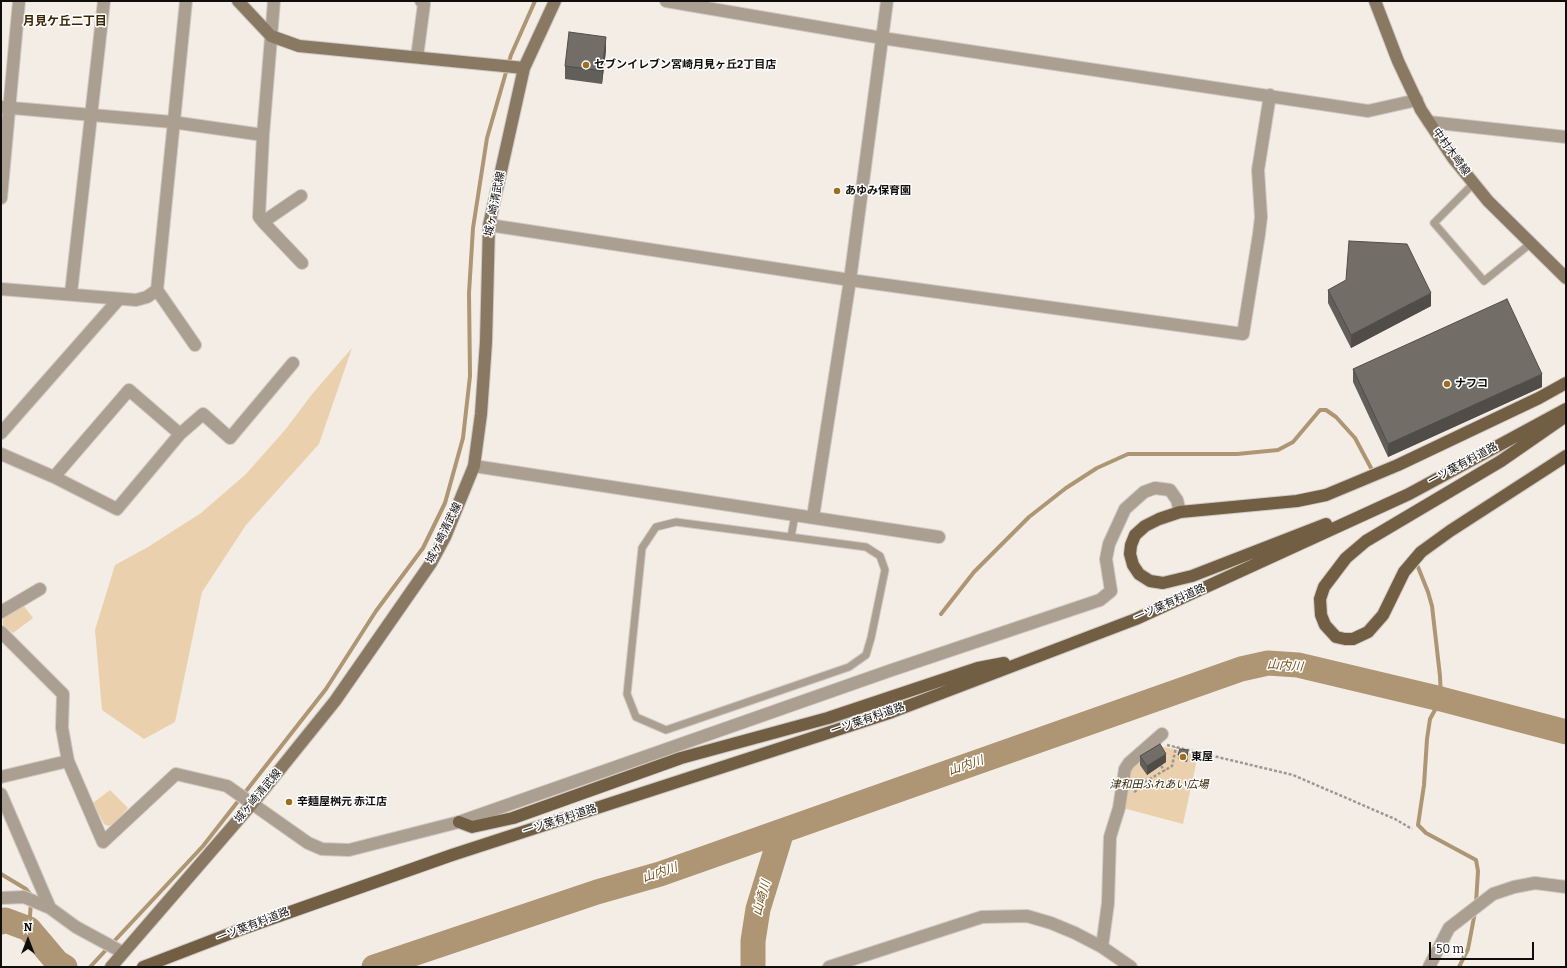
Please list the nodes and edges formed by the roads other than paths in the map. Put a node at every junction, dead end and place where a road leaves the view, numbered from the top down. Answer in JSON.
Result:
{"nodes":[{"id":1,"x":19,"y":1,"type":"edge"},
{"id":2,"x":104,"y":1,"type":"edge"},
{"id":3,"x":186,"y":1,"type":"edge"},
{"id":4,"x":238,"y":1,"type":"edge"},
{"id":5,"x":274,"y":1,"type":"edge"},
{"id":6,"x":421,"y":1,"type":"edge"},
{"id":7,"x":554,"y":1,"type":"edge"},
{"id":8,"x":666,"y":1,"type":"edge"},
{"id":9,"x":887,"y":1,"type":"edge"},
{"id":10,"x":1375,"y":1,"type":"edge"},
{"id":11,"x":271,"y":36,"type":"junction"},
{"id":12,"x":882,"y":38,"type":"junction"},
{"id":13,"x":418,"y":57,"type":"junction"},
{"id":14,"x":521,"y":68,"type":"junction"},
{"id":15,"x":1270,"y":95,"type":"junction"},
{"id":16,"x":1416,"y":100,"type":"junction"},
{"id":17,"x":5,"y":107,"type":"edge"},
{"id":18,"x":92,"y":116,"type":"junction"},
{"id":19,"x":172,"y":122,"type":"junction"},
{"id":20,"x":1429,"y":122,"type":"junction"},
{"id":21,"x":263,"y":135,"type":"junction"},
{"id":22,"x":1566,"y":137,"type":"edge"},
{"id":23,"x":1474,"y":183,"type":"junction"},
{"id":24,"x":301,"y":196,"type":"dead end"},
{"id":25,"x":1,"y":198,"type":"edge"},
{"id":26,"x":263,"y":222,"type":"junction"},
{"id":27,"x":489,"y":225,"type":"junction"},
{"id":28,"x":1530,"y":244,"type":"junction"},
{"id":29,"x":302,"y":263,"type":"dead end"},
{"id":30,"x":1566,"y":278,"type":"edge"},
{"id":31,"x":850,"y":280,"type":"junction"},
{"id":32,"x":1,"y":288,"type":"edge"},
{"id":33,"x":157,"y":290,"type":"junction"},
{"id":34,"x":71,"y":293,"type":"junction"},
{"id":35,"x":119,"y":299,"type":"junction"},
{"id":36,"x":195,"y":345,"type":"dead end"},
{"id":37,"x":293,"y":363,"type":"dead end"},
{"id":38,"x":1566,"y":384,"type":"edge"},
{"id":39,"x":1566,"y":409,"type":"edge"},
{"id":40,"x":1566,"y":416,"type":"edge"},
{"id":41,"x":1,"y":433,"type":"edge"},
{"id":42,"x":180,"y":434,"type":"junction"},
{"id":43,"x":1,"y":454,"type":"edge"},
{"id":44,"x":1566,"y":456,"type":"edge"},
{"id":45,"x":474,"y":466,"type":"junction"},
{"id":46,"x":54,"y":477,"type":"junction"},
{"id":47,"x":1408,"y":494,"type":"junction"},
{"id":48,"x":1180,"y":512,"type":"junction"},
{"id":49,"x":795,"y":515,"type":"junction"},
{"id":50,"x":813,"y":517,"type":"junction"},
{"id":51,"x":791,"y":537,"type":"junction"},
{"id":52,"x":939,"y":537,"type":"dead end"},
{"id":53,"x":40,"y":589,"type":"dead end"},
{"id":54,"x":1,"y":612,"type":"edge"},
{"id":55,"x":1,"y":632,"type":"edge"},
{"id":56,"x":1039,"y":656,"type":"junction"},
{"id":57,"x":1157,"y":738,"type":"road end"},
{"id":58,"x":68,"y":761,"type":"junction"},
{"id":59,"x":1,"y":777,"type":"edge"},
{"id":60,"x":1,"y":794,"type":"edge"},
{"id":61,"x":252,"y":804,"type":"junction"},
{"id":62,"x":459,"y":822,"type":"junction"},
{"id":63,"x":1566,"y":887,"type":"edge"},
{"id":64,"x":1,"y":898,"type":"edge"},
{"id":65,"x":50,"y":908,"type":"junction"},
{"id":66,"x":1102,"y":947,"type":"junction"},
{"id":67,"x":122,"y":952,"type":"junction"},
{"id":68,"x":111,"y":967,"type":"edge"},
{"id":69,"x":143,"y":967,"type":"edge"},
{"id":70,"x":829,"y":967,"type":"edge"},
{"id":71,"x":1131,"y":967,"type":"edge"},
{"id":72,"x":1429,"y":967,"type":"edge"}],
"edges":[{"from":1,"to":17,"type":"street"},
{"from":2,"to":18,"type":"street"},
{"from":3,"to":19,"type":"street"},
{"from":4,"to":11,"type":"main road"},
{"from":5,"to":11,"type":"street"},
{"from":6,"to":13,"type":"street"},
{"from":7,"to":14,"type":"main road","name":"城ヶ崎清武線"},
{"from":8,"to":12,"type":"street"},
{"from":9,"to":12,"type":"street"},
{"from":10,"to":16,"type":"main road","name":"中村木崎線"},
{"from":11,"to":13,"type":"main road"},
{"from":11,"to":21,"type":"street"},
{"from":12,"to":15,"type":"street"},
{"from":12,"to":31,"type":"street"},
{"from":13,"to":14,"type":"main road"},
{"from":14,"to":27,"type":"main road","name":"城ヶ崎清武線"},
{"from":15,"to":16,"type":"street"},
{"from":15,"to":31,"type":"street"},
{"from":16,"to":20,"type":"main road","name":"中村木崎線"},
{"from":17,"to":18,"type":"street"},
{"from":17,"to":25,"type":"street"},
{"from":18,"to":19,"type":"street"},
{"from":18,"to":34,"type":"street"},
{"from":19,"to":21,"type":"street"},
{"from":19,"to":33,"type":"street"},
{"from":20,"to":22,"type":"street"},
{"from":20,"to":23,"type":"main road","name":"中村木崎線"},
{"from":21,"to":26,"type":"street"},
{"from":23,"to":28,"type":"main road","name":"中村木崎線"},
{"from":23,"to":28,"type":"lane"},
{"from":24,"to":26,"type":"street"},
{"from":26,"to":29,"type":"street"},
{"from":27,"to":31,"type":"street"},
{"from":27,"to":45,"type":"main road","name":"城ヶ崎清武線"},
{"from":28,"to":30,"type":"main road","name":"中村木崎線"},
{"from":31,"to":50,"type":"street"},
{"from":32,"to":34,"type":"street"},
{"from":33,"to":35,"type":"street"},
{"from":33,"to":36,"type":"street"},
{"from":34,"to":35,"type":"street"},
{"from":35,"to":41,"type":"street"},
{"from":37,"to":42,"type":"street"},
{"from":38,"to":48,"type":"main road"},
{"from":39,"to":47,"type":"main road","name":"一ツ葉有料道路"},
{"from":40,"to":44,"type":"main road"},
{"from":42,"to":46,"type":"street"},
{"from":42,"to":46,"type":"street"},
{"from":43,"to":46,"type":"street"},
{"from":45,"to":49,"type":"street"},
{"from":45,"to":61,"type":"main road","name":"城ヶ崎清武線"},
{"from":47,"to":48,"type":"main road"},
{"from":47,"to":56,"type":"main road","name":"一ツ葉有料道路"},
{"from":48,"to":62,"type":"street"},
{"from":49,"to":50,"type":"street"},
{"from":49,"to":51,"type":"lane"},
{"from":50,"to":52,"type":"street"},
{"from":51,"to":51,"type":"lane"},
{"from":53,"to":54,"type":"street"},
{"from":55,"to":58,"type":"street"},
{"from":56,"to":62,"type":"main road"},
{"from":56,"to":69,"type":"main road","name":"一ツ葉有料道路"},
{"from":57,"to":66,"type":"street"},
{"from":58,"to":59,"type":"street"},
{"from":58,"to":61,"type":"street"},
{"from":60,"to":65,"type":"street"},
{"from":61,"to":62,"type":"street"},
{"from":61,"to":67,"type":"main road","name":"城ヶ崎清武線"},
{"from":63,"to":72,"type":"street"},
{"from":64,"to":65,"type":"street"},
{"from":65,"to":67,"type":"street"},
{"from":66,"to":70,"type":"street"},
{"from":66,"to":71,"type":"street"},
{"from":67,"to":68,"type":"main road","name":"城ヶ崎清武線"}]}
